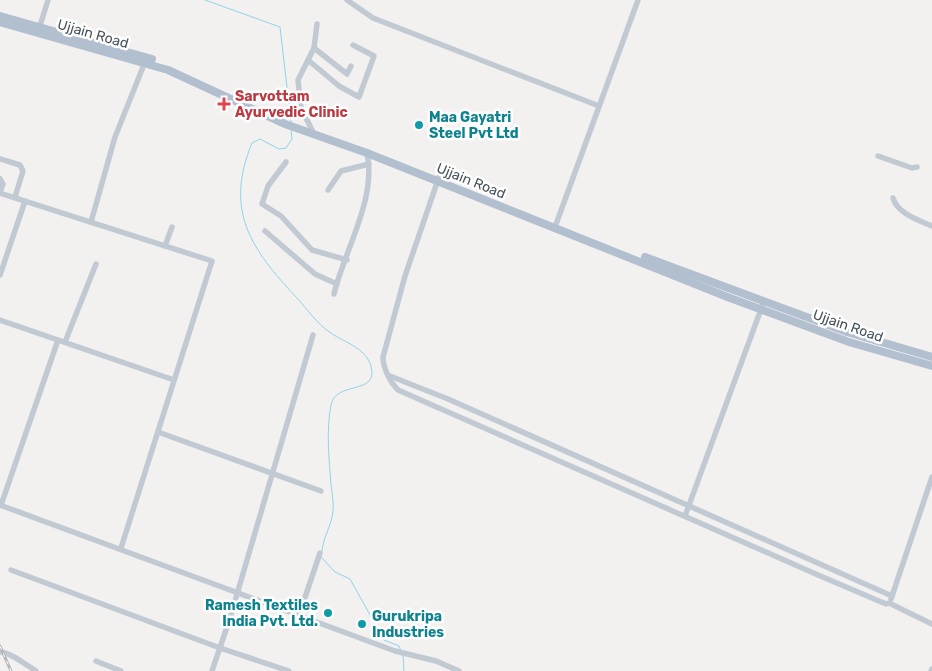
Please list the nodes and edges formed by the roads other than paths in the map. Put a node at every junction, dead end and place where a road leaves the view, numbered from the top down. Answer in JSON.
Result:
{"nodes":[{"id":1,"x":48,"y":0,"type":"edge"},
{"id":2,"x":347,"y":0,"type":"edge"},
{"id":3,"x":638,"y":0,"type":"edge"},
{"id":4,"x":0,"y":16,"type":"edge"},
{"id":5,"x":0,"y":22,"type":"edge"},
{"id":6,"x":317,"y":24,"type":"dead end"},
{"id":7,"x":39,"y":29,"type":"junction"},
{"id":8,"x":353,"y":44,"type":"dead end"},
{"id":9,"x":314,"y":48,"type":"junction"},
{"id":10,"x":145,"y":60,"type":"junction"},
{"id":11,"x":308,"y":60,"type":"junction"},
{"id":12,"x":351,"y":66,"type":"dead end"},
{"id":13,"x":599,"y":106,"type":"junction"},
{"id":14,"x":299,"y":128,"type":"junction"},
{"id":15,"x":312,"y":130,"type":"junction"},
{"id":16,"x":367,"y":153,"type":"junction"},
{"id":17,"x":878,"y":156,"type":"dead end"},
{"id":18,"x":0,"y":159,"type":"edge"},
{"id":19,"x":286,"y":162,"type":"dead end"},
{"id":20,"x":370,"y":164,"type":"junction"},
{"id":21,"x":917,"y":167,"type":"dead end"},
{"id":22,"x":0,"y":179,"type":"edge"},
{"id":23,"x":438,"y":179,"type":"junction"},
{"id":24,"x":328,"y":190,"type":"dead end"},
{"id":25,"x":0,"y":192,"type":"edge"},
{"id":26,"x":15,"y":197,"type":"junction"},
{"id":27,"x":893,"y":198,"type":"dead end"},
{"id":28,"x":25,"y":201,"type":"junction"},
{"id":29,"x":91,"y":222,"type":"junction"},
{"id":30,"x":556,"y":225,"type":"junction"},
{"id":31,"x":932,"y":226,"type":"edge"},
{"id":32,"x":172,"y":227,"type":"dead end"},
{"id":33,"x":265,"y":231,"type":"dead end"},
{"id":34,"x":165,"y":246,"type":"junction"},
{"id":35,"x":347,"y":260,"type":"junction"},
{"id":36,"x":96,"y":264,"type":"dead end"},
{"id":37,"x":0,"y":274,"type":"edge"},
{"id":38,"x":336,"y":284,"type":"junction"},
{"id":39,"x":334,"y":294,"type":"dead end"},
{"id":40,"x":762,"y":304,"type":"junction"},
{"id":41,"x":0,"y":320,"type":"edge"},
{"id":42,"x":313,"y":335,"type":"dead end"},
{"id":43,"x":58,"y":340,"type":"junction"},
{"id":44,"x":65,"y":342,"type":"junction"},
{"id":45,"x":932,"y":357,"type":"edge"},
{"id":46,"x":932,"y":366,"type":"edge"},
{"id":47,"x":390,"y":376,"type":"junction"},
{"id":48,"x":174,"y":380,"type":"junction"},
{"id":49,"x":158,"y":432,"type":"junction"},
{"id":50,"x":272,"y":473,"type":"junction"},
{"id":51,"x":932,"y":478,"type":"edge"},
{"id":52,"x":322,"y":491,"type":"dead end"},
{"id":53,"x":0,"y":505,"type":"edge"},
{"id":54,"x":689,"y":507,"type":"junction"},
{"id":55,"x":685,"y":516,"type":"junction"},
{"id":56,"x":121,"y":548,"type":"junction"},
{"id":57,"x":320,"y":553,"type":"dead end"},
{"id":58,"x":11,"y":570,"type":"dead end"},
{"id":59,"x":238,"y":592,"type":"junction"},
{"id":60,"x":892,"y":596,"type":"junction"},
{"id":61,"x":889,"y":603,"type":"junction"},
{"id":62,"x":299,"y":615,"type":"junction"},
{"id":63,"x":932,"y":624,"type":"edge"},
{"id":64,"x":220,"y":648,"type":"junction"},
{"id":65,"x":0,"y":652,"type":"edge"},
{"id":66,"x":96,"y":662,"type":"dead end"},
{"id":67,"x":36,"y":671,"type":"edge"},
{"id":68,"x":121,"y":671,"type":"edge"},
{"id":69,"x":212,"y":671,"type":"edge"},
{"id":70,"x":290,"y":671,"type":"edge"},
{"id":71,"x":459,"y":671,"type":"edge"}],
"edges":[{"from":1,"to":7,"type":"street"},
{"from":2,"to":13,"type":"street"},
{"from":3,"to":13,"type":"street"},
{"from":4,"to":7,"type":"main road","name":"Ujjain Road"},
{"from":5,"to":7,"type":"main road","name":"Ujjain Road"},
{"from":6,"to":9,"type":"street"},
{"from":7,"to":10,"type":"main road","name":"Ujjain Road"},
{"from":8,"to":11,"type":"street"},
{"from":9,"to":11,"type":"street"},
{"from":9,"to":12,"type":"street"},
{"from":10,"to":14,"type":"main road","name":"Ujjain Road"},
{"from":10,"to":29,"type":"street"},
{"from":11,"to":15,"type":"street"},
{"from":13,"to":30,"type":"street"},
{"from":14,"to":15,"type":"main road","name":"Ujjain Road"},
{"from":14,"to":16,"type":"main road","name":"Ujjain Road"},
{"from":15,"to":23,"type":"main road","name":"Ujjain Road"},
{"from":16,"to":20,"type":"street"},
{"from":16,"to":23,"type":"main road","name":"Ujjain Road"},
{"from":17,"to":21,"type":"street"},
{"from":18,"to":26,"type":"street"},
{"from":19,"to":35,"type":"street"},
{"from":20,"to":24,"type":"street"},
{"from":20,"to":35,"type":"street"},
{"from":22,"to":25,"type":"street"},
{"from":23,"to":30,"type":"main road","name":"Ujjain Road"},
{"from":23,"to":47,"type":"street"},
{"from":25,"to":26,"type":"street"},
{"from":26,"to":28,"type":"street"},
{"from":27,"to":31,"type":"street"},
{"from":28,"to":29,"type":"street"},
{"from":28,"to":37,"type":"street"},
{"from":29,"to":34,"type":"street"},
{"from":30,"to":40,"type":"main road","name":"Ujjain Road"},
{"from":32,"to":34,"type":"street"},
{"from":33,"to":38,"type":"street"},
{"from":34,"to":48,"type":"street"},
{"from":35,"to":38,"type":"street"},
{"from":36,"to":44,"type":"street"},
{"from":38,"to":39,"type":"street"},
{"from":40,"to":45,"type":"main road","name":"Ujjain Road"},
{"from":40,"to":46,"type":"main road","name":"Ujjain Road"},
{"from":40,"to":54,"type":"street"},
{"from":41,"to":43,"type":"street"},
{"from":42,"to":50,"type":"street"},
{"from":43,"to":44,"type":"street"},
{"from":43,"to":53,"type":"street"},
{"from":44,"to":48,"type":"street"},
{"from":47,"to":54,"type":"street"},
{"from":47,"to":55,"type":"street"},
{"from":48,"to":49,"type":"street"},
{"from":49,"to":50,"type":"street"},
{"from":49,"to":56,"type":"street"},
{"from":50,"to":52,"type":"street"},
{"from":50,"to":59,"type":"street"},
{"from":51,"to":60,"type":"street"},
{"from":53,"to":56,"type":"street"},
{"from":54,"to":55,"type":"street"},
{"from":54,"to":60,"type":"street"},
{"from":55,"to":61,"type":"street"},
{"from":56,"to":59,"type":"street"},
{"from":57,"to":62,"type":"street"},
{"from":58,"to":64,"type":"street"},
{"from":59,"to":62,"type":"street"},
{"from":59,"to":64,"type":"street"},
{"from":60,"to":61,"type":"street"},
{"from":61,"to":63,"type":"street"},
{"from":62,"to":71,"type":"street"},
{"from":64,"to":69,"type":"street"},
{"from":64,"to":70,"type":"street"},
{"from":65,"to":67,"type":"street"},
{"from":66,"to":68,"type":"street"}]}
